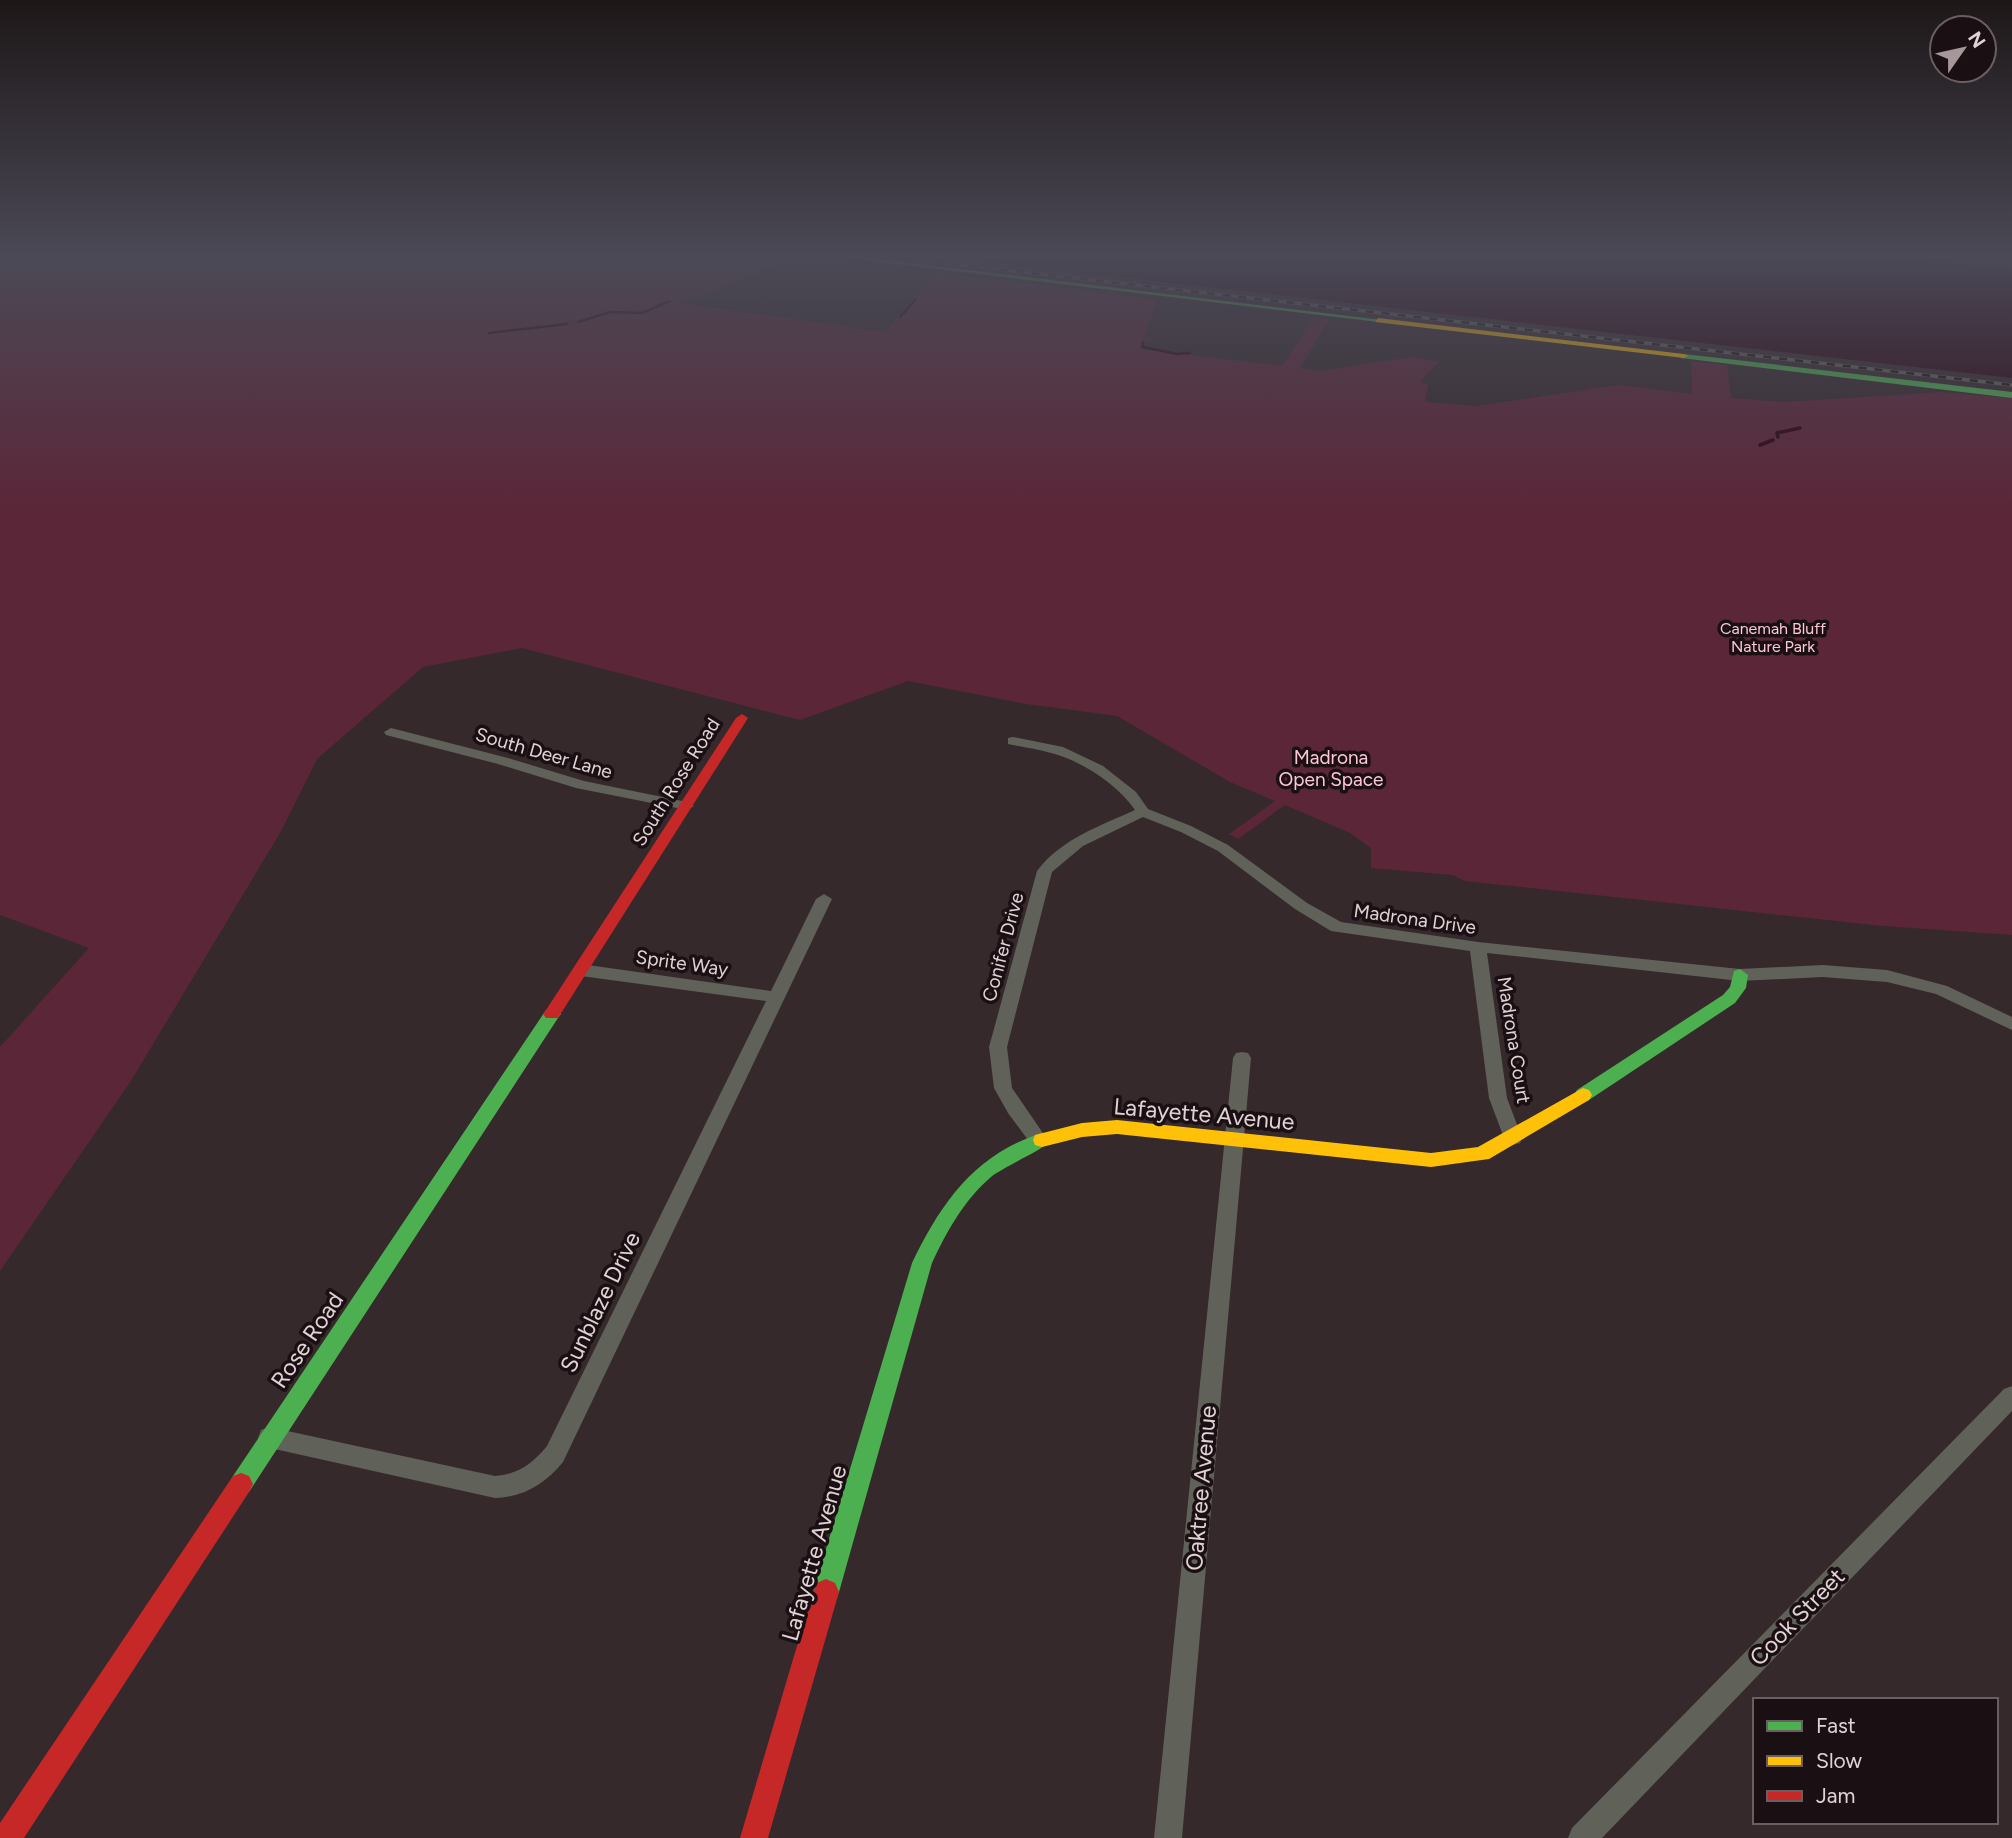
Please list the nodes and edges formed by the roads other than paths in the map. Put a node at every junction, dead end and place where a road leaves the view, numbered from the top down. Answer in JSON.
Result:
{"nodes":[{"id":1,"x":1548,"y":341,"type":"edge"},
{"id":2,"x":2012,"y":395,"type":"edge"},
{"id":3,"x":742,"y":718,"type":"dead end"},
{"id":4,"x":391,"y":732,"type":"dead end"},
{"id":5,"x":1013,"y":741,"type":"dead end"},
{"id":6,"x":687,"y":806,"type":"junction"},
{"id":7,"x":1143,"y":812,"type":"junction"},
{"id":8,"x":646,"y":869,"type":"joint"},
{"id":9,"x":824,"y":899,"type":"dead end"},
{"id":10,"x":1478,"y":947,"type":"junction"},
{"id":11,"x":581,"y":970,"type":"junction"},
{"id":12,"x":1740,"y":975,"type":"junction"},
{"id":13,"x":776,"y":998,"type":"junction"},
{"id":14,"x":2012,"y":1024,"type":"edge"},
{"id":15,"x":1242,"y":1058,"type":"dead end"},
{"id":16,"x":1234,"y":1138,"type":"junction"},
{"id":17,"x":1513,"y":1138,"type":"junction"},
{"id":18,"x":1038,"y":1139,"type":"junction"},
{"id":19,"x":2012,"y":1396,"type":"edge"},
{"id":20,"x":269,"y":1438,"type":"junction"},
{"id":21,"x":7,"y":1838,"type":"edge"},
{"id":22,"x":754,"y":1838,"type":"edge"},
{"id":23,"x":1168,"y":1838,"type":"edge"},
{"id":24,"x":1582,"y":1838,"type":"edge"}],
"edges":[{"from":1,"to":2,"type":"main road"},
{"from":3,"to":6,"type":"main road","name":"South Rose Road"},
{"from":4,"to":6,"type":"street","name":"South Deer Lane"},
{"from":5,"to":7,"type":"street","name":"Madrona Drive"},
{"from":6,"to":8,"type":"main road","name":"South Rose Road"},
{"from":7,"to":10,"type":"street","name":"Madrona Drive"},
{"from":7,"to":18,"type":"street","name":"Conifer Drive"},
{"from":8,"to":11,"type":"main road","name":"Rose Road"},
{"from":9,"to":13,"type":"street","name":"Sunblaze Drive"},
{"from":10,"to":12,"type":"street","name":"Madrona Drive"},
{"from":10,"to":17,"type":"street","name":"Madrona Court"},
{"from":11,"to":13,"type":"street","name":"Sprite Way"},
{"from":11,"to":20,"type":"main road","name":"Rose Road"},
{"from":12,"to":14,"type":"street"},
{"from":12,"to":17,"type":"main road","name":"Lafayette Avenue"},
{"from":13,"to":20,"type":"street","name":"Sunblaze Drive"},
{"from":15,"to":16,"type":"street","name":"Oaktree Avenue"},
{"from":16,"to":17,"type":"main road","name":"Lafayette Avenue"},
{"from":16,"to":18,"type":"main road","name":"Lafayette Avenue"},
{"from":16,"to":23,"type":"street","name":"Oaktree Avenue"},
{"from":18,"to":22,"type":"main road","name":"Lafayette Avenue"},
{"from":19,"to":24,"type":"street","name":"Cook Street"},
{"from":20,"to":21,"type":"main road","name":"Rose Road"}]}
